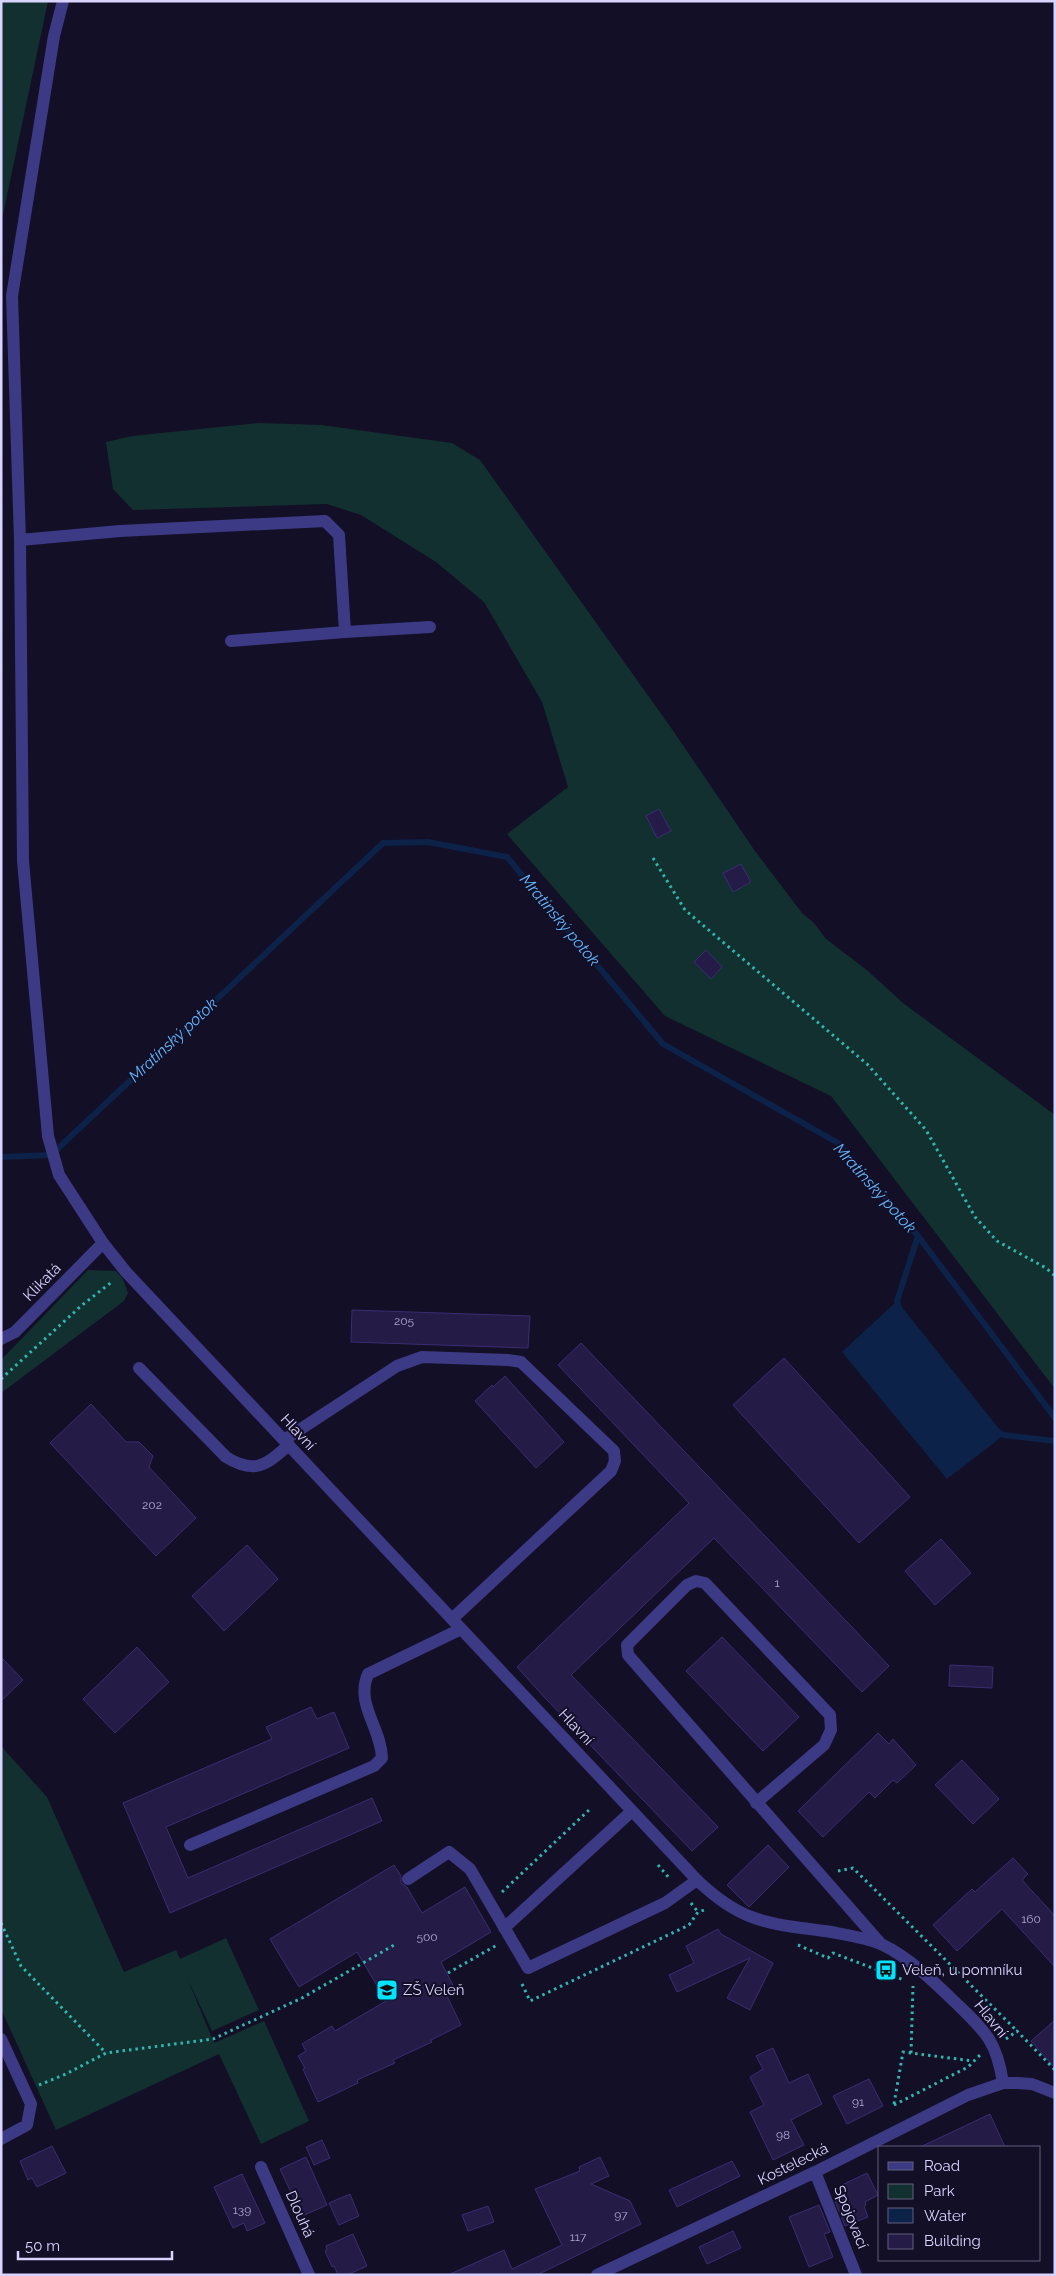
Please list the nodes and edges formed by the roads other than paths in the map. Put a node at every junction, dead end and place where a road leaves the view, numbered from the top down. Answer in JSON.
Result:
{"nodes":[{"id":1,"x":63,"y":1,"type":"edge"},
{"id":2,"x":20,"y":540,"type":"junction"},
{"id":3,"x":430,"y":627,"type":"dead end"},
{"id":4,"x":345,"y":632,"type":"junction"},
{"id":5,"x":231,"y":641,"type":"dead end"},
{"id":6,"x":103,"y":1243,"type":"junction"},
{"id":7,"x":1,"y":1340,"type":"edge"},
{"id":8,"x":139,"y":1368,"type":"dead end"},
{"id":9,"x":286,"y":1442,"type":"junction"},
{"id":10,"x":452,"y":1619,"type":"junction"},
{"id":11,"x":461,"y":1629,"type":"junction"},
{"id":12,"x":756,"y":1803,"type":"junction"},
{"id":13,"x":632,"y":1811,"type":"junction"},
{"id":14,"x":190,"y":1844,"type":"dead end"},
{"id":15,"x":408,"y":1879,"type":"dead end"},
{"id":16,"x":697,"y":1880,"type":"junction"},
{"id":17,"x":504,"y":1928,"type":"junction"},
{"id":18,"x":882,"y":1944,"type":"junction"},
{"id":19,"x":1,"y":2039,"type":"edge"},
{"id":20,"x":1003,"y":2083,"type":"junction"},
{"id":21,"x":1055,"y":2093,"type":"edge"},
{"id":22,"x":1,"y":2139,"type":"edge"},
{"id":23,"x":261,"y":2167,"type":"dead end"},
{"id":24,"x":815,"y":2172,"type":"junction"},
{"id":25,"x":309,"y":2275,"type":"edge"},
{"id":26,"x":597,"y":2275,"type":"edge"},
{"id":27,"x":856,"y":2275,"type":"edge"}],
"edges":[{"from":1,"to":2,"type":"street","name":"Hlavní"},
{"from":2,"to":4,"type":"street"},
{"from":2,"to":6,"type":"street","name":"Hlavní"},
{"from":3,"to":4,"type":"street"},
{"from":4,"to":5,"type":"street"},
{"from":6,"to":7,"type":"street","name":"Klikatá"},
{"from":6,"to":9,"type":"street","name":"Hlavní"},
{"from":8,"to":9,"type":"street"},
{"from":9,"to":10,"type":"street","name":"Hlavní"},
{"from":9,"to":10,"type":"street"},
{"from":10,"to":11,"type":"street","name":"Hlavní"},
{"from":11,"to":13,"type":"street","name":"Hlavní"},
{"from":11,"to":14,"type":"street"},
{"from":12,"to":12,"type":"street"},
{"from":12,"to":18,"type":"street"},
{"from":13,"to":16,"type":"street","name":"Hlavní"},
{"from":13,"to":17,"type":"street"},
{"from":15,"to":17,"type":"street"},
{"from":16,"to":17,"type":"street"},
{"from":16,"to":18,"type":"street","name":"Hlavní"},
{"from":18,"to":20,"type":"street","name":"Hlavní"},
{"from":19,"to":22,"type":"street"},
{"from":20,"to":21,"type":"street"},
{"from":20,"to":24,"type":"street","name":"Kostelecká"},
{"from":23,"to":25,"type":"street","name":"Dlouhá"},
{"from":24,"to":26,"type":"street","name":"Kostelecká"},
{"from":24,"to":27,"type":"street","name":"Spojovací"}]}
